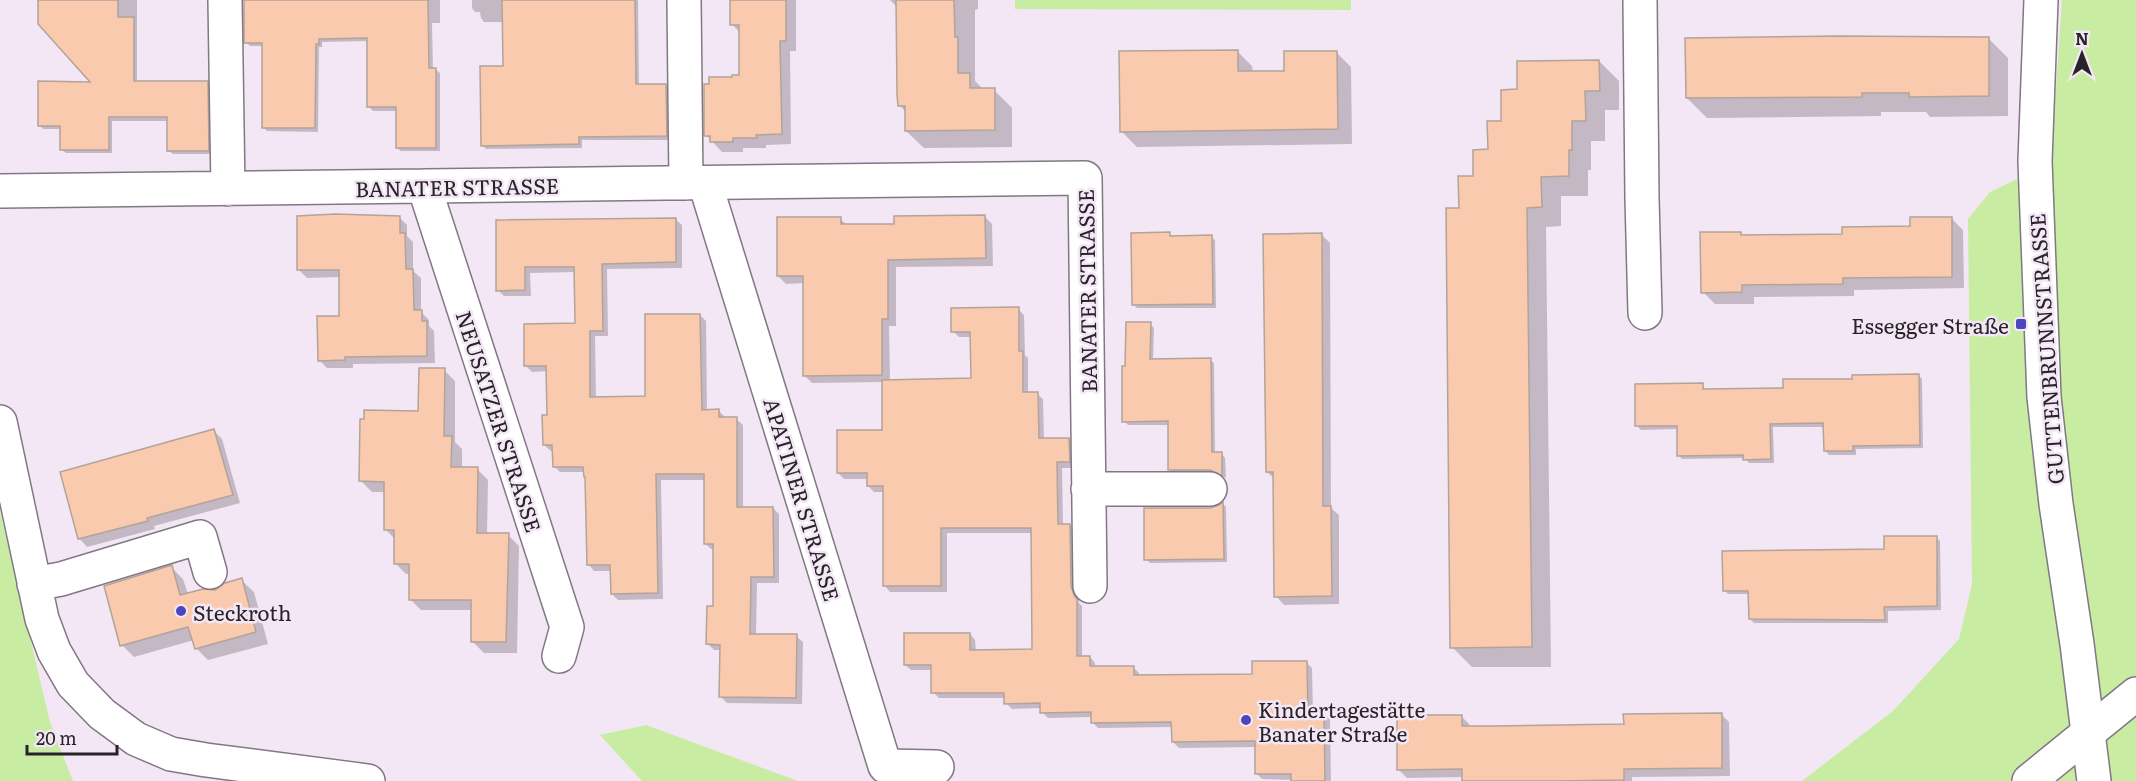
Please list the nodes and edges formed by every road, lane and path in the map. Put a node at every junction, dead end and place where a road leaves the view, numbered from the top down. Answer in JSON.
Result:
{"nodes":[{"id":1,"x":225,"y":0,"type":"edge"},
{"id":2,"x":684,"y":0,"type":"edge"},
{"id":3,"x":1640,"y":0,"type":"edge"},
{"id":4,"x":2041,"y":0,"type":"edge"},
{"id":5,"x":696,"y":183,"type":"junction"},
{"id":6,"x":424,"y":186,"type":"junction"},
{"id":7,"x":228,"y":189,"type":"junction"},
{"id":8,"x":0,"y":191,"type":"edge"},
{"id":9,"x":1645,"y":313,"type":"dead end"},
{"id":10,"x":0,"y":422,"type":"edge"},
{"id":11,"x":1088,"y":489,"type":"junction"},
{"id":12,"x":1210,"y":489,"type":"dead end"},
{"id":13,"x":210,"y":572,"type":"dead end"},
{"id":14,"x":34,"y":584,"type":"junction"},
{"id":15,"x":1090,"y":586,"type":"dead end"},
{"id":16,"x":559,"y":656,"type":"dead end"},
{"id":17,"x":2136,"y":694,"type":"edge"},
{"id":18,"x":2088,"y":732,"type":"junction"},
{"id":19,"x":937,"y":767,"type":"dead end"},
{"id":20,"x":368,"y":781,"type":"edge"},
{"id":21,"x":2029,"y":781,"type":"edge"},
{"id":22,"x":2094,"y":781,"type":"edge"}],
"edges":[{"from":1,"to":7,"type":"street"},
{"from":2,"to":5,"type":"street"},
{"from":3,"to":9,"type":"street"},
{"from":4,"to":18,"type":"street","name":"GUTTENBRUNNSTRASSE"},
{"from":5,"to":6,"type":"street","name":"BANATER STRASSE"},
{"from":5,"to":11,"type":"street","name":"BANATER STRASSE"},
{"from":5,"to":19,"type":"street","name":"APATINER STRASSE"},
{"from":6,"to":7,"type":"street","name":"BANATER STRASSE"},
{"from":6,"to":16,"type":"street","name":"NEUSATZER STRASSE"},
{"from":7,"to":8,"type":"street","name":"BANATER STRASSE"},
{"from":10,"to":14,"type":"street"},
{"from":11,"to":12,"type":"street"},
{"from":11,"to":15,"type":"street","name":"BANATER STRASSE"},
{"from":13,"to":14,"type":"street"},
{"from":14,"to":20,"type":"street"},
{"from":17,"to":18,"type":"street"},
{"from":18,"to":21,"type":"street"},
{"from":18,"to":22,"type":"street","name":"GUTTENBRUNNSTRASSE"}]}
